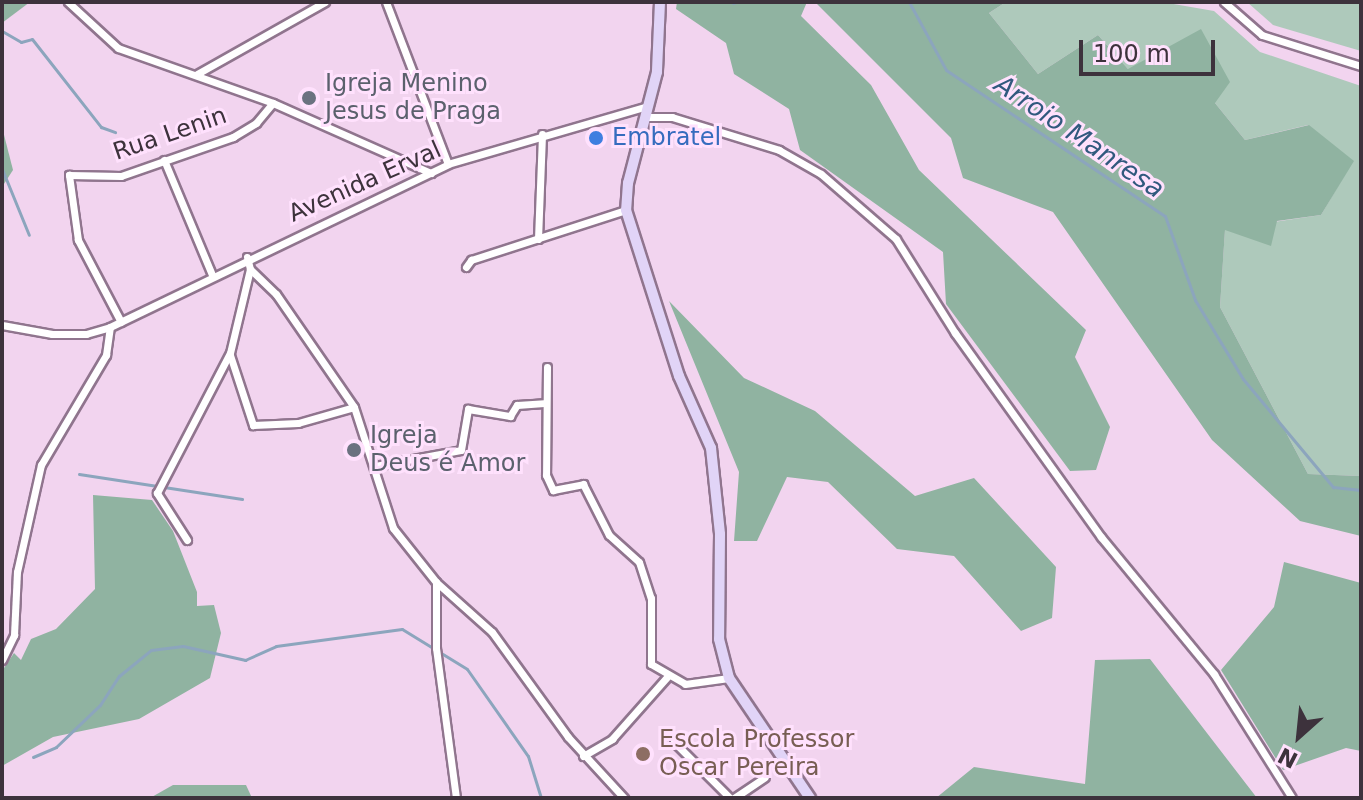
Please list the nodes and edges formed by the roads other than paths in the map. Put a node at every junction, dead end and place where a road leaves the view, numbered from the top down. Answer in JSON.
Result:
{"nodes":[{"id":1,"x":68,"y":2,"type":"edge"},
{"id":2,"x":325,"y":2,"type":"edge"},
{"id":3,"x":386,"y":2,"type":"edge"},
{"id":4,"x":660,"y":2,"type":"edge"},
{"id":5,"x":1224,"y":2,"type":"edge"},
{"id":6,"x":1361,"y":66,"type":"edge"},
{"id":7,"x":197,"y":74,"type":"junction"},
{"id":8,"x":273,"y":103,"type":"junction"},
{"id":9,"x":647,"y":112,"type":"junction"},
{"id":10,"x":542,"y":134,"type":"junction"},
{"id":11,"x":164,"y":160,"type":"junction"},
{"id":12,"x":448,"y":164,"type":"junction"},
{"id":13,"x":431,"y":173,"type":"junction"},
{"id":14,"x":626,"y":210,"type":"junction"},
{"id":15,"x":538,"y":239,"type":"junction"},
{"id":16,"x":247,"y":257,"type":"junction"},
{"id":17,"x":466,"y":267,"type":"dead end"},
{"id":18,"x":250,"y":269,"type":"junction"},
{"id":19,"x":212,"y":275,"type":"junction"},
{"id":20,"x":121,"y":322,"type":"junction"},
{"id":21,"x":2,"y":325,"type":"edge"},
{"id":22,"x":110,"y":327,"type":"junction"},
{"id":23,"x":230,"y":353,"type":"junction"},
{"id":24,"x":547,"y":367,"type":"dead end"},
{"id":25,"x":544,"y":403,"type":"junction"},
{"id":26,"x":354,"y":407,"type":"junction"},
{"id":27,"x":375,"y":466,"type":"junction"},
{"id":28,"x":187,"y":540,"type":"dead end"},
{"id":29,"x":436,"y":582,"type":"junction"},
{"id":30,"x":2,"y":660,"type":"edge"},
{"id":31,"x":667,"y":677,"type":"junction"},
{"id":32,"x":729,"y":678,"type":"junction"},
{"id":33,"x":674,"y":742,"type":"dead end"},
{"id":34,"x":583,"y":756,"type":"junction"},
{"id":35,"x":765,"y":777,"type":"dead end"},
{"id":36,"x":456,"y":798,"type":"edge"},
{"id":37,"x":624,"y":798,"type":"edge"},
{"id":38,"x":732,"y":798,"type":"edge"},
{"id":39,"x":810,"y":798,"type":"edge"},
{"id":40,"x":1292,"y":798,"type":"edge"}],
"edges":[{"from":1,"to":7,"type":"street"},
{"from":2,"to":7,"type":"street"},
{"from":3,"to":12,"type":"street"},
{"from":4,"to":9,"type":"main road"},
{"from":5,"to":6,"type":"street"},
{"from":7,"to":8,"type":"street"},
{"from":8,"to":11,"type":"street","name":"Rua Lenin"},
{"from":8,"to":13,"type":"street"},
{"from":9,"to":10,"type":"street","name":"Avenida Erval"},
{"from":9,"to":14,"type":"main road"},
{"from":9,"to":40,"type":"street"},
{"from":10,"to":12,"type":"street","name":"Avenida Erval"},
{"from":10,"to":15,"type":"street"},
{"from":11,"to":19,"type":"street"},
{"from":11,"to":20,"type":"street","name":"Rua Lenin"},
{"from":12,"to":13,"type":"street","name":"Avenida Erval"},
{"from":13,"to":16,"type":"street","name":"Avenida Erval"},
{"from":14,"to":15,"type":"street"},
{"from":14,"to":32,"type":"main road"},
{"from":15,"to":17,"type":"street"},
{"from":16,"to":18,"type":"street"},
{"from":16,"to":19,"type":"street","name":"Avenida Erval"},
{"from":18,"to":23,"type":"street"},
{"from":18,"to":26,"type":"street"},
{"from":19,"to":20,"type":"street","name":"Avenida Erval"},
{"from":20,"to":22,"type":"street","name":"Avenida Erval"},
{"from":21,"to":22,"type":"street","name":"Avenida Erval"},
{"from":22,"to":30,"type":"street"},
{"from":23,"to":26,"type":"street"},
{"from":23,"to":28,"type":"street"},
{"from":24,"to":25,"type":"street"},
{"from":25,"to":27,"type":"street"},
{"from":25,"to":31,"type":"street"},
{"from":26,"to":27,"type":"street"},
{"from":27,"to":29,"type":"street"},
{"from":29,"to":34,"type":"street"},
{"from":29,"to":36,"type":"street"},
{"from":31,"to":32,"type":"street"},
{"from":31,"to":34,"type":"street"},
{"from":32,"to":39,"type":"main road"},
{"from":33,"to":38,"type":"street"},
{"from":34,"to":37,"type":"street"},
{"from":35,"to":38,"type":"street"}]}
